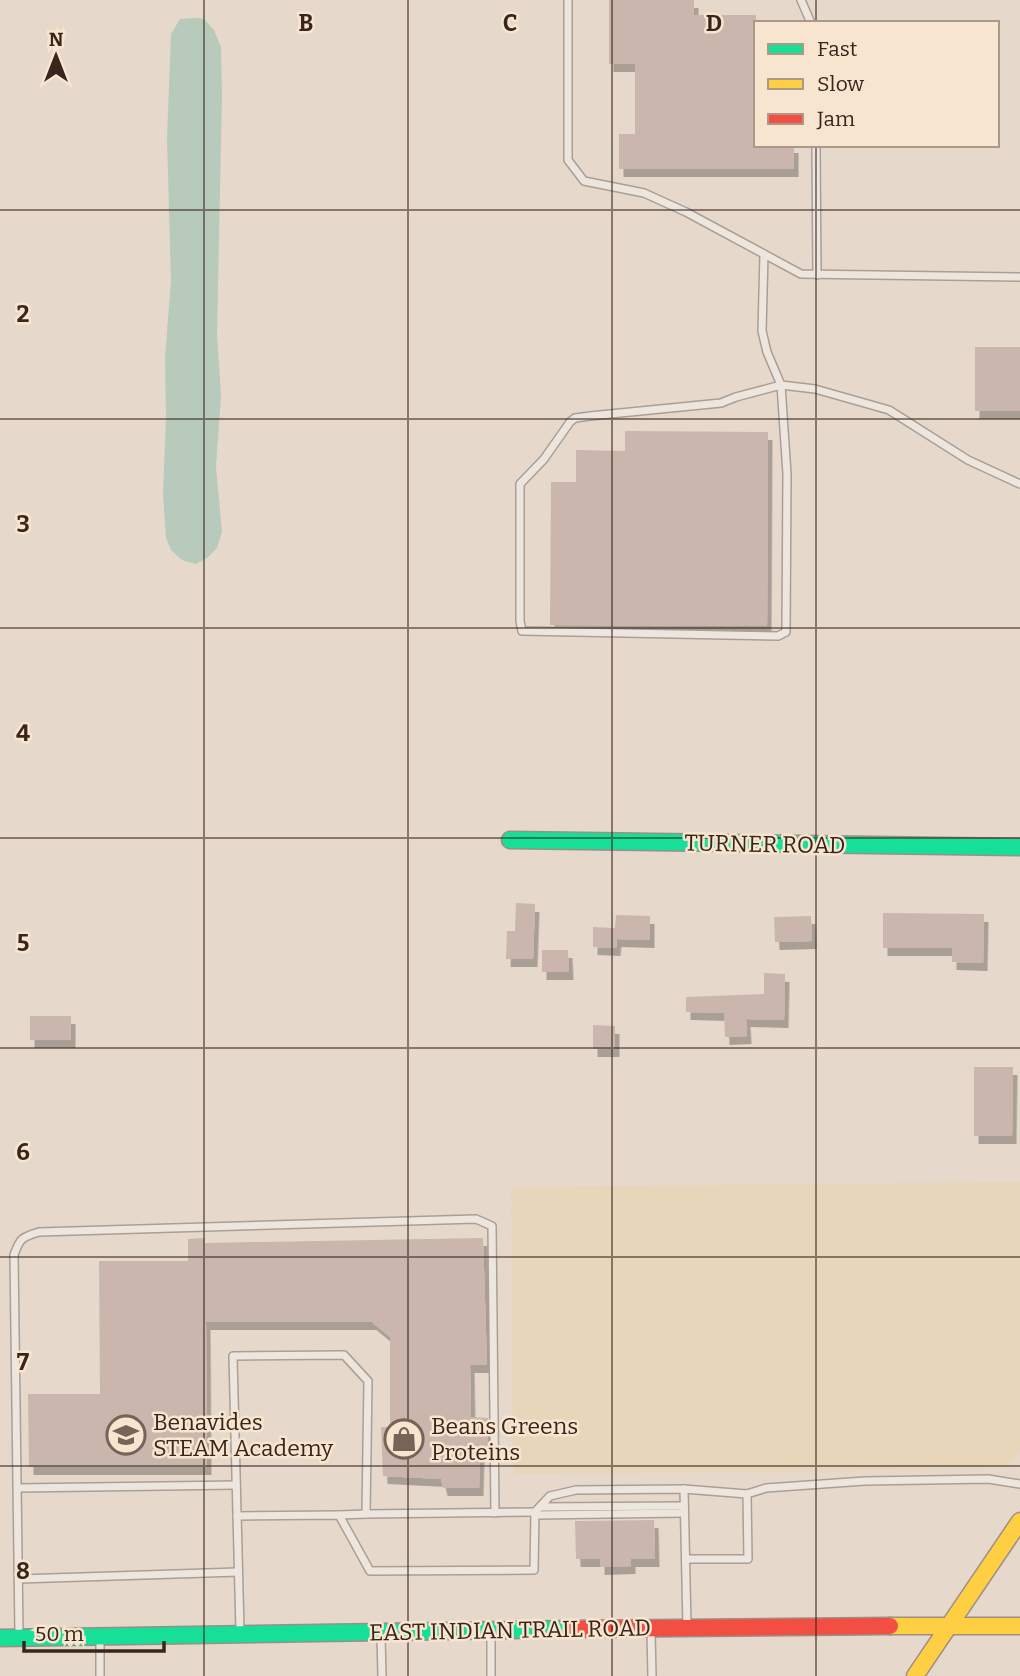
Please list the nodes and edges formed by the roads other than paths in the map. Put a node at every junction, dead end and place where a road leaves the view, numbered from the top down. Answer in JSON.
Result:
{"nodes":[{"id":1,"x":568,"y":0,"type":"edge"},
{"id":2,"x":800,"y":0,"type":"edge"},
{"id":3,"x":810,"y":21,"type":"edge"},
{"id":4,"x":816,"y":147,"type":"edge"},
{"id":5,"x":764,"y":254,"type":"junction"},
{"id":6,"x":817,"y":275,"type":"junction"},
{"id":7,"x":1020,"y":277,"type":"edge"},
{"id":8,"x":781,"y":384,"type":"junction"},
{"id":9,"x":1020,"y":484,"type":"edge"},
{"id":10,"x":510,"y":840,"type":"dead end"},
{"id":11,"x":1020,"y":847,"type":"edge"},
{"id":12,"x":1020,"y":1484,"type":"edge"},
{"id":13,"x":236,"y":1485,"type":"junction"},
{"id":14,"x":18,"y":1488,"type":"junction"},
{"id":15,"x":684,"y":1489,"type":"junction"},
{"id":16,"x":747,"y":1494,"type":"junction"},
{"id":17,"x":684,"y":1510,"type":"junction"},
{"id":18,"x":537,"y":1511,"type":"junction"},
{"id":19,"x":495,"y":1513,"type":"junction"},
{"id":20,"x":366,"y":1514,"type":"junction"},
{"id":21,"x":339,"y":1515,"type":"junction"},
{"id":22,"x":237,"y":1516,"type":"junction"},
{"id":23,"x":1020,"y":1521,"type":"edge"},
{"id":24,"x":686,"y":1559,"type":"junction"},
{"id":25,"x":238,"y":1573,"type":"junction"},
{"id":26,"x":19,"y":1579,"type":"junction"},
{"id":27,"x":947,"y":1626,"type":"junction"},
{"id":28,"x":1020,"y":1626,"type":"edge"},
{"id":29,"x":687,"y":1627,"type":"junction"},
{"id":30,"x":651,"y":1628,"type":"junction"},
{"id":31,"x":491,"y":1630,"type":"junction"},
{"id":32,"x":381,"y":1632,"type":"junction"},
{"id":33,"x":240,"y":1634,"type":"junction"},
{"id":34,"x":100,"y":1636,"type":"junction"},
{"id":35,"x":19,"y":1637,"type":"junction"},
{"id":36,"x":0,"y":1638,"type":"edge"},
{"id":37,"x":100,"y":1676,"type":"edge"},
{"id":38,"x":382,"y":1676,"type":"edge"},
{"id":39,"x":491,"y":1676,"type":"edge"},
{"id":40,"x":652,"y":1676,"type":"edge"},
{"id":41,"x":915,"y":1676,"type":"edge"}],
"edges":[{"from":1,"to":5,"type":"lane"},
{"from":2,"to":3,"type":"lane"},
{"from":4,"to":6,"type":"lane"},
{"from":5,"to":6,"type":"lane"},
{"from":5,"to":8,"type":"lane"},
{"from":6,"to":7,"type":"lane"},
{"from":8,"to":8,"type":"lane"},
{"from":8,"to":9,"type":"lane"},
{"from":10,"to":11,"type":"main road","name":"TURNER ROAD"},
{"from":12,"to":16,"type":"lane"},
{"from":13,"to":14,"type":"lane"},
{"from":13,"to":20,"type":"lane"},
{"from":13,"to":22,"type":"lane"},
{"from":14,"to":19,"type":"lane"},
{"from":14,"to":26,"type":"lane"},
{"from":15,"to":16,"type":"lane"},
{"from":15,"to":17,"type":"lane"},
{"from":15,"to":18,"type":"lane"},
{"from":16,"to":24,"type":"lane"},
{"from":17,"to":18,"type":"lane"},
{"from":17,"to":24,"type":"lane"},
{"from":18,"to":19,"type":"lane"},
{"from":18,"to":21,"type":"lane"},
{"from":19,"to":20,"type":"lane"},
{"from":20,"to":21,"type":"lane"},
{"from":21,"to":22,"type":"lane"},
{"from":22,"to":25,"type":"lane"},
{"from":23,"to":27,"type":"main road"},
{"from":24,"to":29,"type":"lane"},
{"from":25,"to":26,"type":"lane"},
{"from":25,"to":33,"type":"lane"},
{"from":26,"to":35,"type":"lane"},
{"from":27,"to":28,"type":"main road","name":"EAST INDIAN TRAIL ROAD"},
{"from":27,"to":29,"type":"main road","name":"EAST INDIAN TRAIL ROAD"},
{"from":27,"to":41,"type":"main road"},
{"from":29,"to":30,"type":"main road","name":"EAST INDIAN TRAIL ROAD"},
{"from":30,"to":31,"type":"main road","name":"EAST INDIAN TRAIL ROAD"},
{"from":30,"to":40,"type":"lane"},
{"from":31,"to":32,"type":"main road","name":"EAST INDIAN TRAIL ROAD"},
{"from":31,"to":39,"type":"lane"},
{"from":32,"to":33,"type":"main road","name":"EAST INDIAN TRAIL ROAD"},
{"from":32,"to":38,"type":"lane"},
{"from":33,"to":34,"type":"main road","name":"EAST INDIAN TRAIL ROAD"},
{"from":34,"to":35,"type":"main road","name":"EAST INDIAN TRAIL ROAD"},
{"from":34,"to":37,"type":"lane"},
{"from":35,"to":36,"type":"main road","name":"EAST INDIAN TRAIL ROAD"}]}
